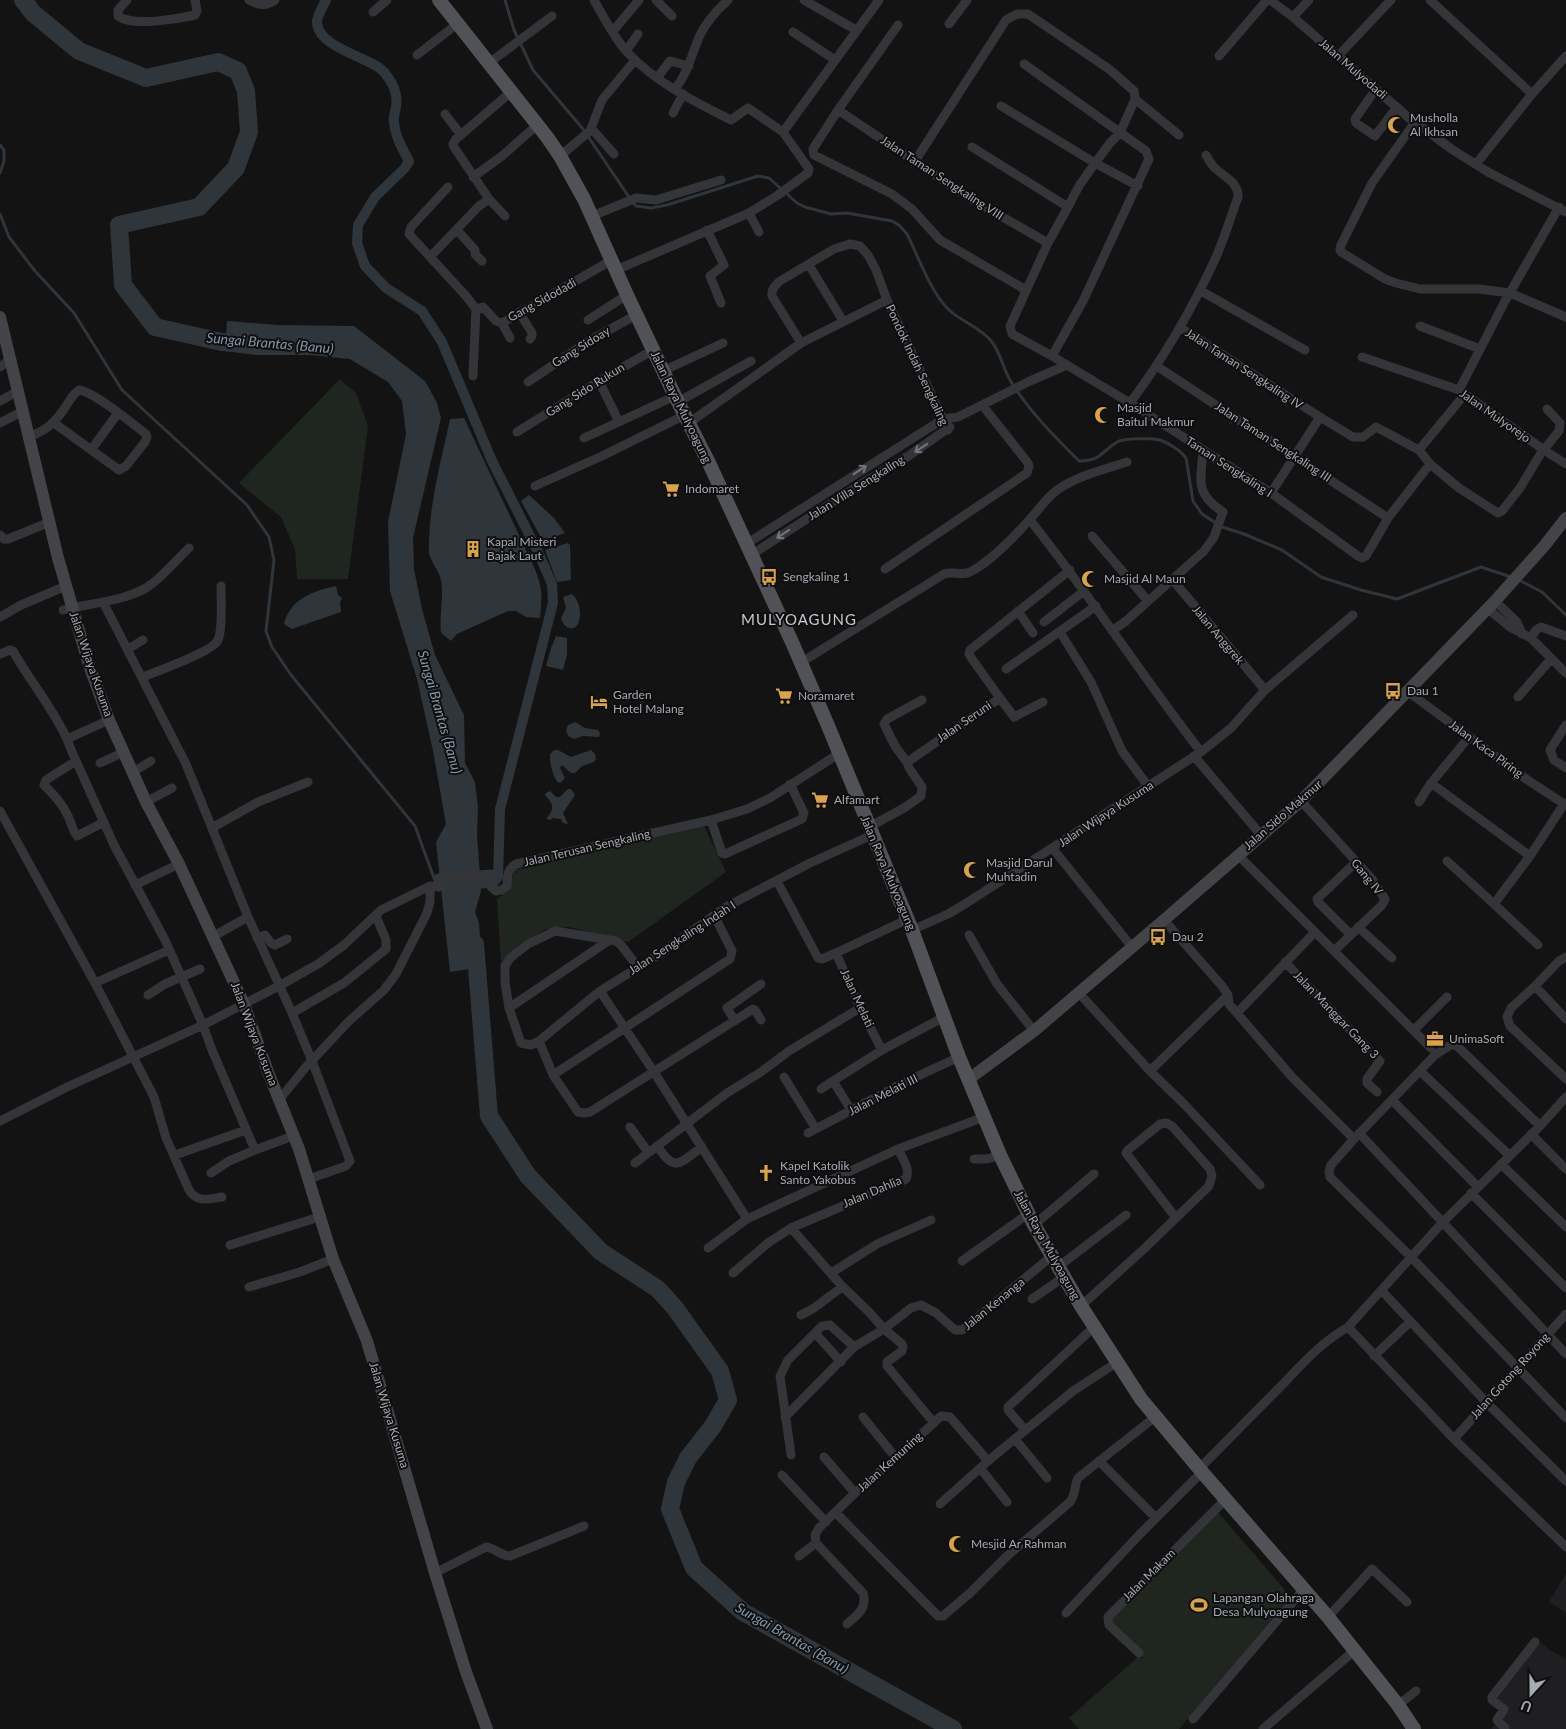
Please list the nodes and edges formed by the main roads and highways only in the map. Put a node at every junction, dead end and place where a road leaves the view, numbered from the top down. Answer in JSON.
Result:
{"nodes":[{"id":1,"x":439,"y":0,"type":"edge"},
{"id":2,"x":0,"y":317,"type":"edge"},
{"id":3,"x":4,"y":364,"type":"edge"},
{"id":4,"x":1566,"y":518,"type":"edge"},
{"id":5,"x":968,"y":1080,"type":"junction"},
{"id":6,"x":1411,"y":1728,"type":"edge"},
{"id":7,"x":487,"y":1729,"type":"edge"}],
"edges":[{"from":1,"to":5,"type":"main road","name":"Jalan Raya Mulyoagung"},
{"from":2,"to":3,"type":"main road","name":"Jalan Wijaya Kusuma"},
{"from":3,"to":7,"type":"main road","name":"Jalan Wijaya Kusuma"},
{"from":4,"to":5,"type":"main road","name":"Jalan Sido Makmur"},
{"from":5,"to":6,"type":"main road","name":"Jalan Raya Mulyoagung"}]}
